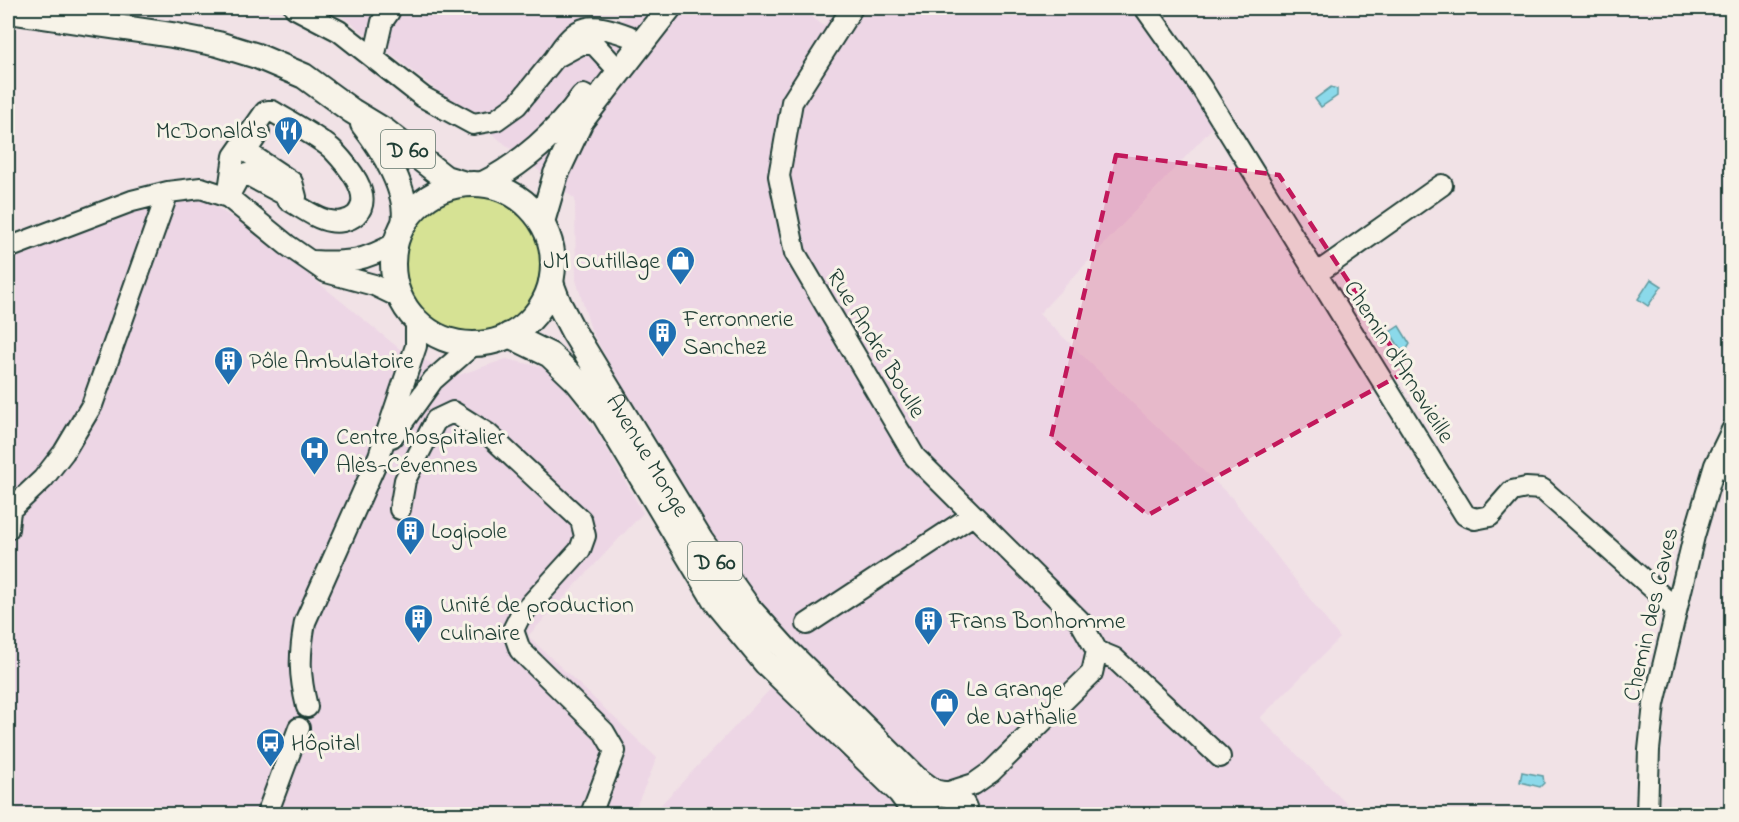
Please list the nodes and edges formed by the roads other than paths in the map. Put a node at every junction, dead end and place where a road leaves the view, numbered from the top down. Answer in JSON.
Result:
{"nodes":[{"id":1,"x":295,"y":8,"type":"edge"},
{"id":2,"x":384,"y":8,"type":"edge"},
{"id":3,"x":653,"y":8,"type":"edge"},
{"id":4,"x":669,"y":8,"type":"edge"},
{"id":5,"x":852,"y":8,"type":"edge"},
{"id":6,"x":1145,"y":8,"type":"edge"},
{"id":7,"x":8,"y":11,"type":"edge"},
{"id":8,"x":629,"y":36,"type":"junction"},
{"id":9,"x":374,"y":58,"type":"junction"},
{"id":10,"x":555,"y":58,"type":"junction"},
{"id":11,"x":615,"y":67,"type":"junction"},
{"id":12,"x":352,"y":111,"type":"junction"},
{"id":13,"x":474,"y":184,"type":"junction"},
{"id":14,"x":1442,"y":185,"type":"dead end"},
{"id":15,"x":168,"y":192,"type":"junction"},
{"id":16,"x":228,"y":197,"type":"junction"},
{"id":17,"x":292,"y":197,"type":"junction"},
{"id":18,"x":542,"y":222,"type":"junction"},
{"id":19,"x":400,"y":234,"type":"junction"},
{"id":20,"x":8,"y":248,"type":"edge"},
{"id":21,"x":310,"y":261,"type":"junction"},
{"id":22,"x":1316,"y":274,"type":"junction"},
{"id":23,"x":551,"y":283,"type":"junction"},
{"id":24,"x":401,"y":298,"type":"junction"},
{"id":25,"x":416,"y":320,"type":"junction"},
{"id":26,"x":509,"y":335,"type":"junction"},
{"id":27,"x":474,"y":344,"type":"junction"},
{"id":28,"x":1731,"y":430,"type":"edge"},
{"id":29,"x":379,"y":456,"type":"junction"},
{"id":30,"x":1723,"y":470,"type":"edge"},
{"id":31,"x":400,"y":508,"type":"dead end"},
{"id":32,"x":973,"y":514,"type":"junction"},
{"id":33,"x":8,"y":529,"type":"edge"},
{"id":34,"x":1676,"y":609,"type":"junction"},
{"id":35,"x":807,"y":624,"type":"dead end"},
{"id":36,"x":1097,"y":651,"type":"junction"},
{"id":37,"x":307,"y":707,"type":"dead end"},
{"id":38,"x":299,"y":728,"type":"dead end"},
{"id":39,"x":1220,"y":757,"type":"dead end"},
{"id":40,"x":991,"y":772,"type":"junction"},
{"id":41,"x":942,"y":793,"type":"junction"},
{"id":42,"x":267,"y":814,"type":"edge"},
{"id":43,"x":591,"y":814,"type":"edge"},
{"id":44,"x":917,"y":814,"type":"edge"},
{"id":45,"x":967,"y":814,"type":"edge"},
{"id":46,"x":1647,"y":814,"type":"edge"}],
"edges":[{"from":1,"to":9,"type":"street"},
{"from":2,"to":9,"type":"street"},
{"from":3,"to":8,"type":"main road"},
{"from":4,"to":11,"type":"main road"},
{"from":5,"to":32,"type":"street","name":"Rue André Boulle"},
{"from":6,"to":22,"type":"street","name":"Chemin d'Arnavieille"},
{"from":7,"to":12,"type":"main road","number":"D 60"},
{"from":8,"to":10,"type":"street"},
{"from":8,"to":11,"type":"main road"},
{"from":9,"to":10,"type":"street"},
{"from":10,"to":11,"type":"street"},
{"from":11,"to":13,"type":"main road"},
{"from":11,"to":18,"type":"main road"},
{"from":12,"to":13,"type":"main road","number":"D 60"},
{"from":12,"to":19,"type":"main road","number":"D 60"},
{"from":13,"to":18,"type":"main road"},
{"from":13,"to":19,"type":"main road"},
{"from":14,"to":22,"type":"street"},
{"from":15,"to":16,"type":"street"},
{"from":15,"to":20,"type":"street"},
{"from":15,"to":33,"type":"street"},
{"from":16,"to":17,"type":"street"},
{"from":16,"to":17,"type":"street"},
{"from":16,"to":21,"type":"street"},
{"from":17,"to":17,"type":"street"},
{"from":18,"to":23,"type":"main road"},
{"from":19,"to":21,"type":"street"},
{"from":19,"to":24,"type":"main road"},
{"from":21,"to":24,"type":"street"},
{"from":22,"to":34,"type":"street","name":"Chemin d'Arnavieille"},
{"from":23,"to":26,"type":"main road"},
{"from":23,"to":41,"type":"main road","name":"Avenue Monge","number":"D 60"},
{"from":24,"to":25,"type":"main road"},
{"from":25,"to":27,"type":"main road"},
{"from":25,"to":29,"type":"street"},
{"from":26,"to":27,"type":"main road"},
{"from":26,"to":44,"type":"main road","name":"Avenue Monge","number":"D 60"},
{"from":27,"to":29,"type":"street"},
{"from":28,"to":30,"type":"street","name":"Chemin des Caves"},
{"from":29,"to":37,"type":"street"},
{"from":30,"to":34,"type":"street","name":"Chemin des Caves"},
{"from":31,"to":43,"type":"street"},
{"from":32,"to":35,"type":"street"},
{"from":32,"to":36,"type":"street","name":"Rue André Boulle"},
{"from":34,"to":46,"type":"street","name":"Chemin des Caves"},
{"from":36,"to":39,"type":"street"},
{"from":36,"to":40,"type":"street"},
{"from":38,"to":42,"type":"street"},
{"from":40,"to":41,"type":"street"},
{"from":40,"to":45,"type":"street"},
{"from":41,"to":44,"type":"main road"},
{"from":41,"to":45,"type":"main road","name":"Avenue Monge"}]}
